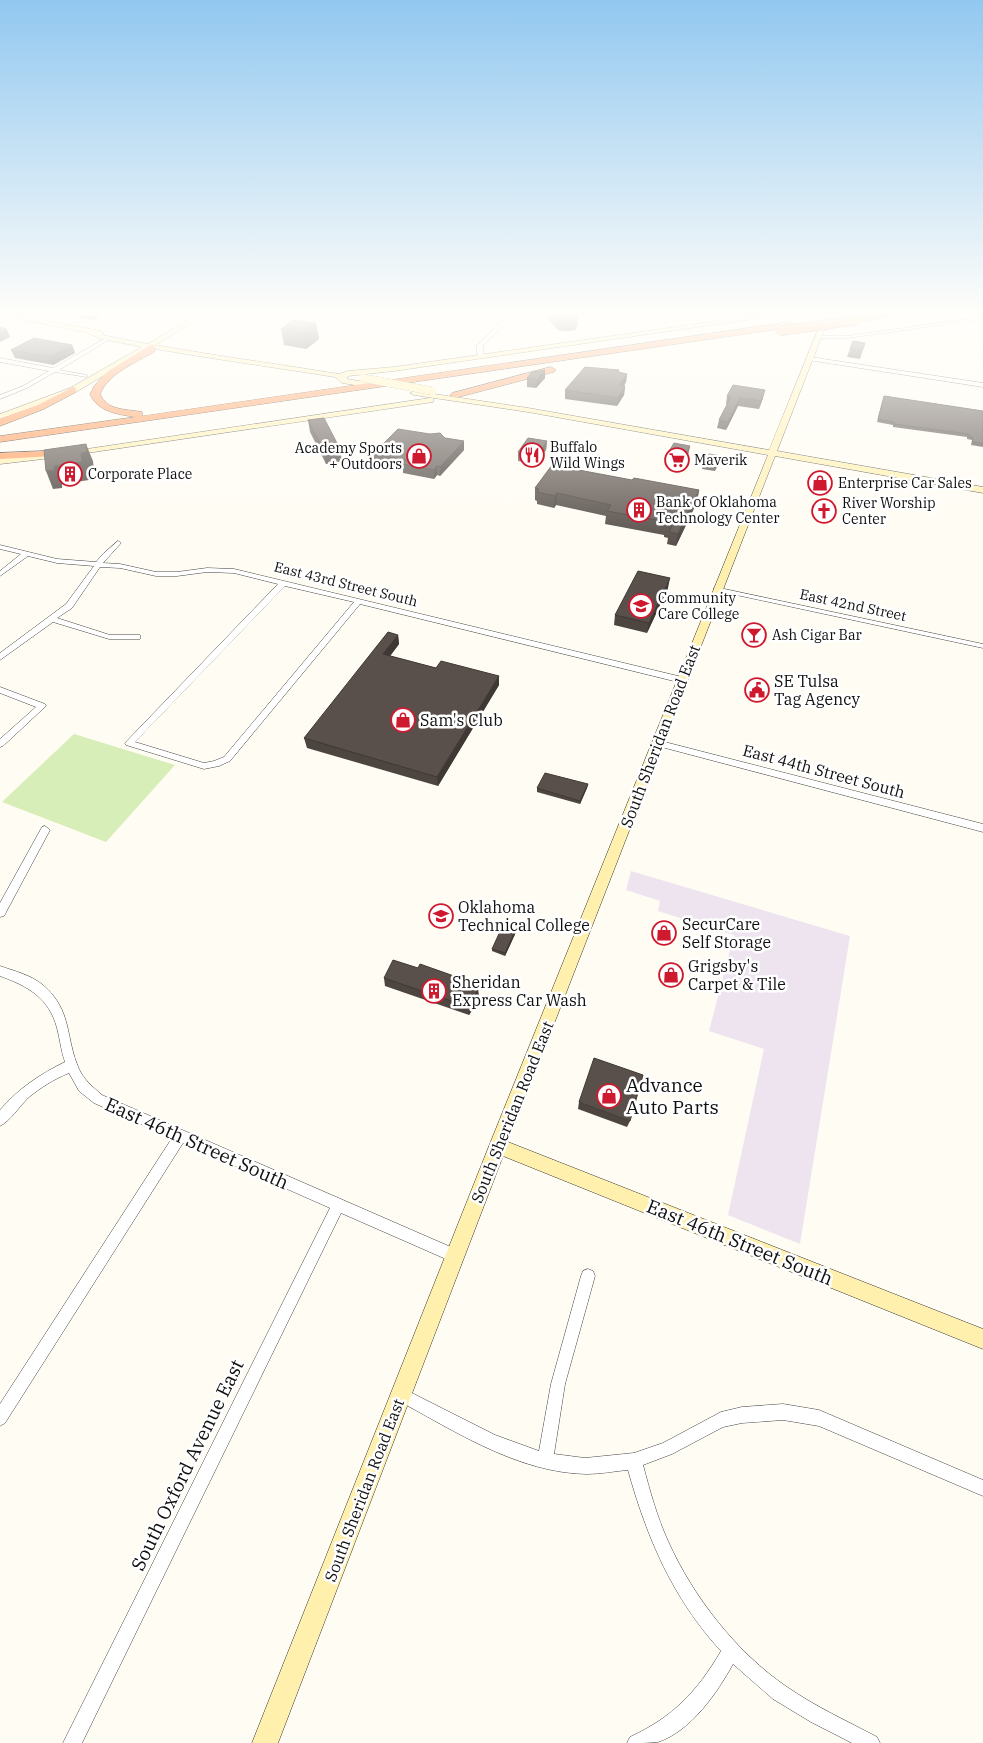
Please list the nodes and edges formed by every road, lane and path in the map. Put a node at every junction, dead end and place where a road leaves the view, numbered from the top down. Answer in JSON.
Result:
{"nodes":[{"id":1,"x":56,"y":396,"type":"edge"},
{"id":2,"x":61,"y":396,"type":"edge"},
{"id":3,"x":96,"y":396,"type":"edge"},
{"id":4,"x":295,"y":396,"type":"edge"},
{"id":5,"x":330,"y":396,"type":"edge"},
{"id":6,"x":431,"y":396,"type":"edge"},
{"id":7,"x":446,"y":396,"type":"edge"},
{"id":8,"x":467,"y":396,"type":"edge"},
{"id":9,"x":479,"y":396,"type":"edge"},
{"id":10,"x":795,"y":396,"type":"edge"},
{"id":11,"x":439,"y":398,"type":"junction"},
{"id":12,"x":481,"y":399,"type":"junction"},
{"id":13,"x":528,"y":410,"type":"junction"},
{"id":14,"x":158,"y":416,"type":"junction"},
{"id":15,"x":0,"y":417,"type":"edge"},
{"id":16,"x":0,"y":423,"type":"edge"},
{"id":17,"x":0,"y":439,"type":"edge"},
{"id":18,"x":0,"y":444,"type":"edge"},
{"id":19,"x":74,"y":452,"type":"junction"},
{"id":20,"x":772,"y":453,"type":"junction"},
{"id":21,"x":0,"y":456,"type":"edge"},
{"id":22,"x":0,"y":461,"type":"edge"},
{"id":23,"x":983,"y":490,"type":"edge"},
{"id":24,"x":118,"y":543,"type":"dead end"},
{"id":25,"x":0,"y":547,"type":"edge"},
{"id":26,"x":26,"y":554,"type":"junction"},
{"id":27,"x":99,"y":564,"type":"junction"},
{"id":28,"x":0,"y":574,"type":"edge"},
{"id":29,"x":283,"y":582,"type":"junction"},
{"id":30,"x":718,"y":589,"type":"junction"},
{"id":31,"x":359,"y":601,"type":"junction"},
{"id":32,"x":52,"y":619,"type":"junction"},
{"id":33,"x":137,"y":637,"type":"dead end"},
{"id":34,"x":983,"y":646,"type":"edge"},
{"id":35,"x":0,"y":657,"type":"edge"},
{"id":36,"x":682,"y":680,"type":"junction"},
{"id":37,"x":0,"y":690,"type":"edge"},
{"id":38,"x":657,"y":742,"type":"junction"},
{"id":39,"x":0,"y":744,"type":"edge"},
{"id":40,"x":983,"y":828,"type":"edge"},
{"id":41,"x":45,"y":830,"type":"dead end"},
{"id":42,"x":0,"y":913,"type":"edge"},
{"id":43,"x":0,"y":971,"type":"edge"},
{"id":44,"x":70,"y":1066,"type":"junction"},
{"id":45,"x":0,"y":1120,"type":"edge"},
{"id":46,"x":180,"y":1136,"type":"junction"},
{"id":47,"x":498,"y":1146,"type":"junction"},
{"id":48,"x":338,"y":1205,"type":"junction"},
{"id":49,"x":455,"y":1256,"type":"junction"},
{"id":50,"x":588,"y":1276,"type":"dead end"},
{"id":51,"x":983,"y":1339,"type":"edge"},
{"id":52,"x":402,"y":1395,"type":"junction"},
{"id":53,"x":0,"y":1418,"type":"edge"},
{"id":54,"x":545,"y":1460,"type":"junction"},
{"id":55,"x":634,"y":1461,"type":"junction"},
{"id":56,"x":983,"y":1488,"type":"edge"},
{"id":57,"x":732,"y":1650,"type":"junction"},
{"id":58,"x":72,"y":1743,"type":"edge"},
{"id":59,"x":265,"y":1743,"type":"edge"},
{"id":60,"x":636,"y":1743,"type":"edge"},
{"id":61,"x":871,"y":1743,"type":"edge"}],
"edges":[{"from":1,"to":15,"type":"main road"},
{"from":2,"to":16,"type":"highway"},
{"from":3,"to":14,"type":"highway"},
{"from":4,"to":14,"type":"highway","bridge":true},
{"from":5,"to":18,"type":"highway"},
{"from":6,"to":11,"type":"main road"},
{"from":7,"to":11,"type":"main road"},
{"from":8,"to":12,"type":"main road"},
{"from":9,"to":12,"type":"highway"},
{"from":10,"to":20,"type":"main road","name":"South Sheridan Road East"},
{"from":11,"to":13,"type":"main road"},
{"from":11,"to":19,"type":"main road"},
{"from":12,"to":13,"type":"main road"},
{"from":13,"to":20,"type":"main road"},
{"from":14,"to":17,"type":"highway"},
{"from":19,"to":21,"type":"highway"},
{"from":19,"to":22,"type":"main road"},
{"from":20,"to":23,"type":"main road"},
{"from":20,"to":30,"type":"main road","name":"South Sheridan Road East"},
{"from":24,"to":27,"type":"street"},
{"from":25,"to":26,"type":"street","name":"East 43rd Street South"},
{"from":26,"to":27,"type":"street","name":"East 43rd Street South"},
{"from":26,"to":28,"type":"street"},
{"from":27,"to":29,"type":"street","name":"East 43rd Street South"},
{"from":27,"to":32,"type":"street"},
{"from":29,"to":31,"type":"street","name":"East 43rd Street South"},
{"from":29,"to":31,"type":"street"},
{"from":30,"to":34,"type":"street","name":"East 42nd Street"},
{"from":30,"to":36,"type":"main road","name":"South Sheridan Road East"},
{"from":31,"to":36,"type":"street","name":"East 43rd Street South"},
{"from":32,"to":33,"type":"street"},
{"from":32,"to":35,"type":"street"},
{"from":36,"to":38,"type":"main road","name":"South Sheridan Road East"},
{"from":37,"to":39,"type":"street"},
{"from":38,"to":40,"type":"street","name":"East 44th Street South"},
{"from":38,"to":47,"type":"main road","name":"South Sheridan Road East"},
{"from":41,"to":42,"type":"street"},
{"from":43,"to":44,"type":"street","name":"East 46th Street South"},
{"from":44,"to":45,"type":"street"},
{"from":44,"to":46,"type":"street","name":"East 46th Street South"},
{"from":46,"to":48,"type":"street","name":"East 46th Street South"},
{"from":46,"to":53,"type":"street"},
{"from":47,"to":49,"type":"main road","name":"South Sheridan Road East"},
{"from":47,"to":51,"type":"main road","name":"East 46th Street South"},
{"from":48,"to":49,"type":"street","name":"East 46th Street South"},
{"from":48,"to":58,"type":"street","name":"South Oxford Avenue East"},
{"from":49,"to":52,"type":"main road","name":"South Sheridan Road East"},
{"from":50,"to":54,"type":"street"},
{"from":52,"to":54,"type":"street"},
{"from":52,"to":59,"type":"main road","name":"South Sheridan Road East"},
{"from":54,"to":55,"type":"street"},
{"from":55,"to":56,"type":"street"},
{"from":55,"to":57,"type":"street"},
{"from":57,"to":60,"type":"street"},
{"from":57,"to":61,"type":"street"}]}
